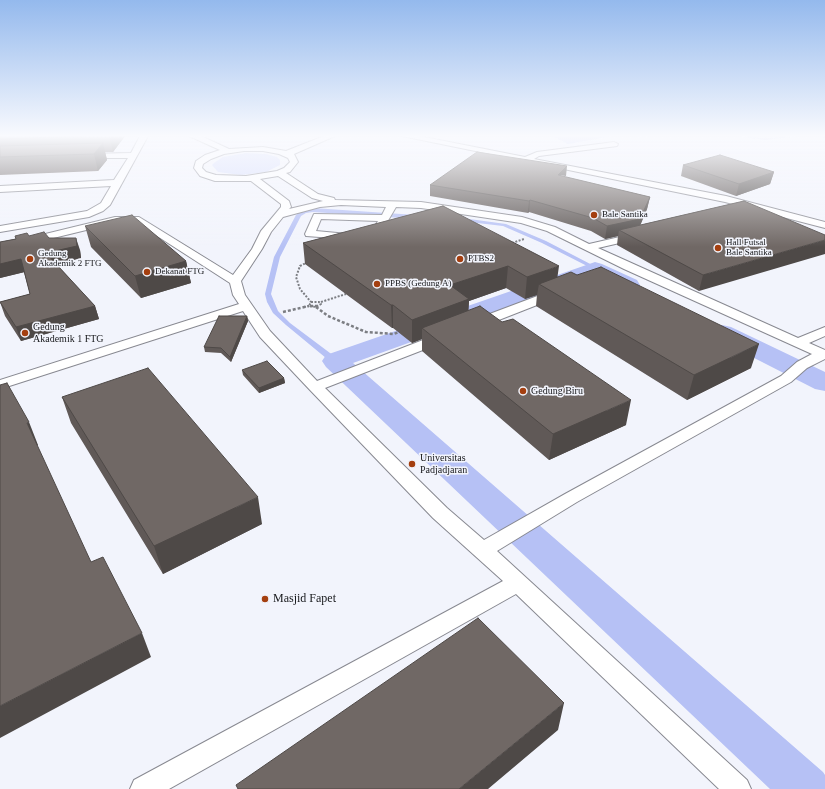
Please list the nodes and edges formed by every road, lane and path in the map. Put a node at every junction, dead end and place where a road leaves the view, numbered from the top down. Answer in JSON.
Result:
{"nodes":[{"id":1,"x":123,"y":173,"type":"edge"},
{"id":2,"x":203,"y":173,"type":"edge"},
{"id":3,"x":279,"y":173,"type":"joint"},
{"id":4,"x":594,"y":173,"type":"edge"},
{"id":5,"x":254,"y":179,"type":"junction"},
{"id":6,"x":117,"y":183,"type":"junction"},
{"id":7,"x":0,"y":189,"type":"edge"},
{"id":8,"x":342,"y":202,"type":"junction"},
{"id":9,"x":758,"y":206,"type":"junction"},
{"id":10,"x":388,"y":212,"type":"junction"},
{"id":11,"x":733,"y":212,"type":"edge"},
{"id":12,"x":280,"y":214,"type":"junction"},
{"id":13,"x":825,"y":225,"type":"edge"},
{"id":14,"x":0,"y":229,"type":"edge"},
{"id":15,"x":650,"y":233,"type":"edge"},
{"id":16,"x":508,"y":242,"type":"edge"},
{"id":17,"x":512,"y":246,"type":"edge"},
{"id":18,"x":0,"y":248,"type":"edge"},
{"id":19,"x":589,"y":248,"type":"junction"},
{"id":20,"x":309,"y":262,"type":"edge"},
{"id":21,"x":628,"y":267,"type":"junction"},
{"id":22,"x":614,"y":271,"type":"dead end"},
{"id":23,"x":235,"y":281,"type":"junction"},
{"id":24,"x":568,"y":288,"type":"edge"},
{"id":25,"x":346,"y":294,"type":"edge"},
{"id":26,"x":311,"y":302,"type":"junction"},
{"id":27,"x":321,"y":302,"type":"junction"},
{"id":28,"x":246,"y":306,"type":"junction"},
{"id":29,"x":309,"y":306,"type":"junction"},
{"id":30,"x":316,"y":307,"type":"junction"},
{"id":31,"x":283,"y":312,"type":"dead end"},
{"id":32,"x":464,"y":329,"type":"edge"},
{"id":33,"x":402,"y":331,"type":"edge"},
{"id":34,"x":825,"y":331,"type":"edge"},
{"id":35,"x":449,"y":335,"type":"edge"},
{"id":36,"x":797,"y":343,"type":"junction"},
{"id":37,"x":824,"y":354,"type":"edge"},
{"id":38,"x":322,"y":384,"type":"junction"},
{"id":39,"x":0,"y":385,"type":"edge"},
{"id":40,"x":490,"y":547,"type":"junction"},
{"id":41,"x":518,"y":583,"type":"junction"},
{"id":42,"x":142,"y":789,"type":"edge"},
{"id":43,"x":738,"y":789,"type":"edge"}],
"edges":[{"from":1,"to":6,"type":"lane"},
{"from":2,"to":5,"type":"lane"},
{"from":3,"to":5,"type":"lane"},
{"from":3,"to":8,"type":"lane"},
{"from":4,"to":9,"type":"lane"},
{"from":5,"to":12,"type":"lane"},
{"from":6,"to":7,"type":"lane"},
{"from":6,"to":14,"type":"lane"},
{"from":8,"to":10,"type":"lane"},
{"from":8,"to":12,"type":"lane"},
{"from":9,"to":11,"type":"lane"},
{"from":9,"to":13,"type":"lane"},
{"from":10,"to":10,"type":"lane"},
{"from":10,"to":19,"type":"lane"},
{"from":12,"to":23,"type":"lane"},
{"from":15,"to":19,"type":"lane"},
{"from":16,"to":17,"type":"path"},
{"from":18,"to":23,"type":"lane"},
{"from":19,"to":21,"type":"lane"},
{"from":20,"to":26,"type":"path"},
{"from":21,"to":22,"type":"lane"},
{"from":21,"to":36,"type":"lane"},
{"from":23,"to":28,"type":"lane"},
{"from":24,"to":32,"type":"lane"},
{"from":25,"to":27,"type":"path"},
{"from":26,"to":27,"type":"path"},
{"from":26,"to":29,"type":"path"},
{"from":27,"to":30,"type":"path"},
{"from":28,"to":38,"type":"lane"},
{"from":28,"to":39,"type":"lane"},
{"from":29,"to":30,"type":"path"},
{"from":29,"to":31,"type":"path"},
{"from":30,"to":33,"type":"path"},
{"from":34,"to":36,"type":"lane"},
{"from":35,"to":38,"type":"lane"},
{"from":36,"to":37,"type":"lane"},
{"from":37,"to":40,"type":"lane"},
{"from":38,"to":40,"type":"lane"},
{"from":40,"to":41,"type":"lane"},
{"from":41,"to":42,"type":"lane"},
{"from":41,"to":43,"type":"lane"}]}
